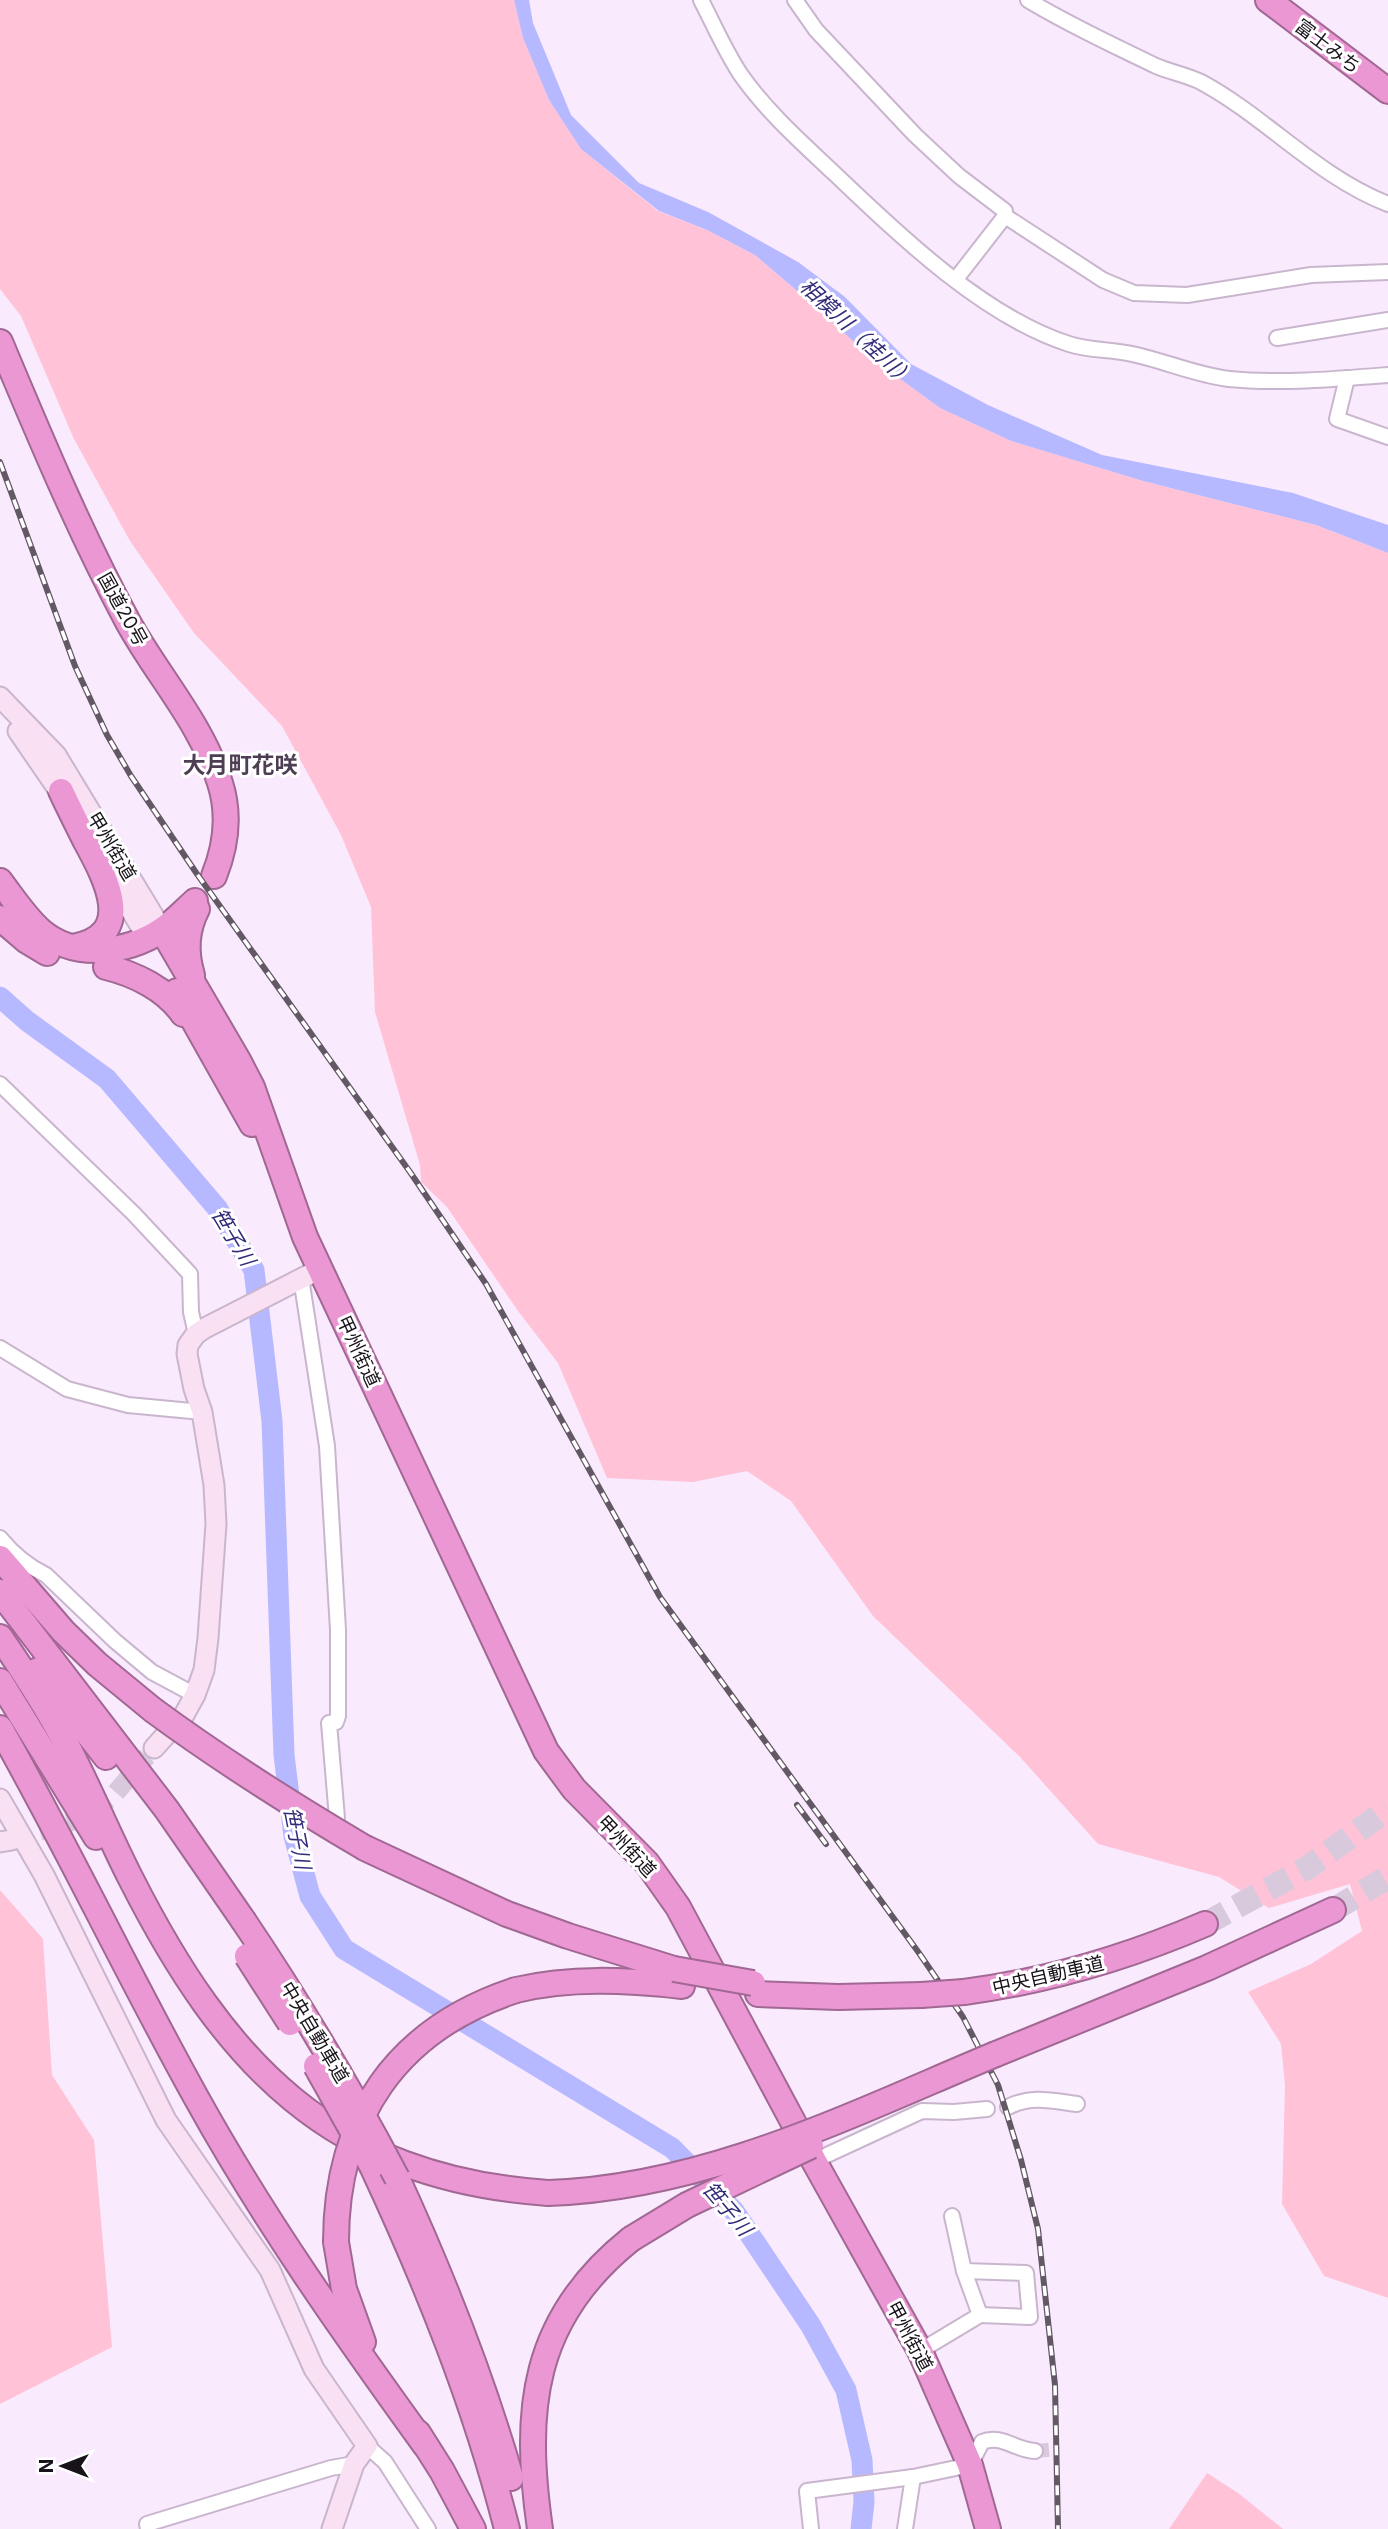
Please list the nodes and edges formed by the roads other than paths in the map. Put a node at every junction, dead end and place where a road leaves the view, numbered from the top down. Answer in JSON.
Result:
{"nodes":[{"id":1,"x":701,"y":0,"type":"edge"},
{"id":2,"x":794,"y":0,"type":"edge"},
{"id":3,"x":1028,"y":0,"type":"edge"},
{"id":4,"x":1268,"y":0,"type":"edge"},
{"id":5,"x":1388,"y":91,"type":"edge"},
{"id":6,"x":1388,"y":204,"type":"edge"},
{"id":7,"x":1005,"y":216,"type":"junction"},
{"id":8,"x":1388,"y":272,"type":"edge"},
{"id":9,"x":956,"y":279,"type":"junction"},
{"id":10,"x":1388,"y":320,"type":"edge"},
{"id":11,"x":1276,"y":338,"type":"dead end"},
{"id":12,"x":0,"y":342,"type":"edge"},
{"id":13,"x":1388,"y":375,"type":"edge"},
{"id":14,"x":1347,"y":377,"type":"junction"},
{"id":15,"x":1388,"y":437,"type":"edge"},
{"id":16,"x":0,"y":697,"type":"edge"},
{"id":17,"x":0,"y":707,"type":"edge"},
{"id":18,"x":61,"y":792,"type":"junction"},
{"id":19,"x":214,"y":876,"type":"dead end"},
{"id":20,"x":0,"y":881,"type":"edge"},
{"id":21,"x":0,"y":918,"type":"edge"},
{"id":22,"x":154,"y":938,"type":"junction"},
{"id":23,"x":72,"y":947,"type":"junction"},
{"id":24,"x":106,"y":967,"type":"junction"},
{"id":25,"x":196,"y":990,"type":"junction"},
{"id":26,"x":226,"y":1075,"type":"junction"},
{"id":27,"x":0,"y":1084,"type":"edge"},
{"id":28,"x":290,"y":1199,"type":"junction"},
{"id":29,"x":310,"y":1274,"type":"junction"},
{"id":30,"x":201,"y":1331,"type":"junction"},
{"id":31,"x":0,"y":1348,"type":"edge"},
{"id":32,"x":202,"y":1412,"type":"junction"},
{"id":33,"x":0,"y":1538,"type":"edge"},
{"id":34,"x":0,"y":1558,"type":"edge"},
{"id":35,"x":0,"y":1592,"type":"edge"},
{"id":36,"x":0,"y":1622,"type":"edge"},
{"id":37,"x":0,"y":1637,"type":"edge"},
{"id":38,"x":0,"y":1681,"type":"edge"},
{"id":39,"x":195,"y":1695,"type":"junction"},
{"id":40,"x":0,"y":1728,"type":"edge"},
{"id":41,"x":154,"y":1748,"type":"tunnel mouth"},
{"id":42,"x":0,"y":1799,"type":"edge"},
{"id":43,"x":337,"y":1818,"type":"dead end"},
{"id":44,"x":1333,"y":1910,"type":"tunnel mouth"},
{"id":45,"x":236,"y":1924,"type":"junction"},
{"id":46,"x":1205,"y":1924,"type":"tunnel mouth"},
{"id":47,"x":678,"y":1977,"type":"junction"},
{"id":48,"x":219,"y":2024,"type":"junction"},
{"id":49,"x":997,"y":2055,"type":"junction"},
{"id":50,"x":1077,"y":2104,"type":"dead end"},
{"id":51,"x":1008,"y":2107,"type":"dead end"},
{"id":52,"x":988,"y":2109,"type":"dead end"},
{"id":53,"x":814,"y":2161,"type":"junction"},
{"id":54,"x":952,"y":2216,"type":"dead end"},
{"id":55,"x":964,"y":2270,"type":"junction"},
{"id":56,"x":980,"y":2315,"type":"junction"},
{"id":57,"x":920,"y":2351,"type":"junction"},
{"id":58,"x":425,"y":2445,"type":"junction"},
{"id":59,"x":367,"y":2446,"type":"junction"},
{"id":60,"x":1035,"y":2451,"type":"tunnel mouth"},
{"id":61,"x":354,"y":2464,"type":"junction"},
{"id":62,"x":970,"y":2465,"type":"junction"},
{"id":63,"x":913,"y":2477,"type":"junction"},
{"id":64,"x":148,"y":2529,"type":"edge"},
{"id":65,"x":331,"y":2529,"type":"edge"},
{"id":66,"x":428,"y":2529,"type":"edge"},
{"id":67,"x":474,"y":2529,"type":"edge"},
{"id":68,"x":507,"y":2529,"type":"edge"},
{"id":69,"x":524,"y":2529,"type":"edge"},
{"id":70,"x":540,"y":2529,"type":"edge"},
{"id":71,"x":811,"y":2529,"type":"edge"},
{"id":72,"x":905,"y":2529,"type":"edge"},
{"id":73,"x":988,"y":2529,"type":"edge"}],
"edges":[{"from":1,"to":9,"type":"street"},
{"from":2,"to":7,"type":"street"},
{"from":3,"to":6,"type":"street"},
{"from":4,"to":5,"type":"highway","name":"富士みち"},
{"from":7,"to":8,"type":"street"},
{"from":7,"to":9,"type":"street"},
{"from":9,"to":14,"type":"street"},
{"from":10,"to":11,"type":"street"},
{"from":12,"to":19,"type":"highway","name":"国道20号"},
{"from":13,"to":14,"type":"street"},
{"from":14,"to":15,"type":"street"},
{"from":16,"to":22,"type":"street","name":"甲州街道"},
{"from":17,"to":18,"type":"street","name":"甲州街道"},
{"from":18,"to":22,"type":"street","name":"甲州街道"},
{"from":18,"to":23,"type":"highway"},
{"from":20,"to":23,"type":"highway"},
{"from":21,"to":24,"type":"highway"},
{"from":22,"to":23,"type":"highway"},
{"from":22,"to":24,"type":"highway"},
{"from":22,"to":25,"type":"highway","name":"甲州街道"},
{"from":22,"to":25,"type":"highway"},
{"from":22,"to":26,"type":"highway","name":"甲州街道"},
{"from":24,"to":26,"type":"highway"},
{"from":25,"to":28,"type":"highway","name":"甲州街道"},
{"from":26,"to":28,"type":"highway","name":"甲州街道"},
{"from":27,"to":30,"type":"street"},
{"from":28,"to":29,"type":"highway","name":"甲州街道"},
{"from":29,"to":30,"type":"street"},
{"from":29,"to":43,"type":"street"},
{"from":29,"to":53,"type":"highway","name":"甲州街道"},
{"from":30,"to":32,"type":"street"},
{"from":31,"to":32,"type":"street"},
{"from":32,"to":39,"type":"street"},
{"from":33,"to":39,"type":"street"},
{"from":34,"to":47,"type":"highway","bridge":true},
{"from":35,"to":45,"type":"highway","name":"中央自動車道"},
{"from":36,"to":45,"type":"highway","name":"中央自動車道"},
{"from":37,"to":48,"type":"highway"},
{"from":38,"to":48,"type":"highway"},
{"from":39,"to":41,"type":"street"},
{"from":40,"to":58,"type":"highway"},
{"from":42,"to":59,"type":"street"},
{"from":44,"to":49,"type":"highway"},
{"from":45,"to":68,"type":"highway","name":"中央自動車道","bridge":true},
{"from":45,"to":69,"type":"highway","name":"中央自動車道","bridge":true},
{"from":46,"to":47,"type":"highway","name":"中央自動車道","bridge":true},
{"from":47,"to":58,"type":"highway","bridge":true},
{"from":48,"to":49,"type":"highway","bridge":true},
{"from":49,"to":70,"type":"highway","bridge":true},
{"from":50,"to":51,"type":"street"},
{"from":52,"to":53,"type":"street"},
{"from":53,"to":57,"type":"highway","name":"甲州街道"},
{"from":54,"to":55,"type":"street"},
{"from":55,"to":56,"type":"street"},
{"from":55,"to":56,"type":"street"},
{"from":56,"to":57,"type":"street"},
{"from":57,"to":62,"type":"highway","name":"甲州街道"},
{"from":58,"to":67,"type":"highway"},
{"from":59,"to":61,"type":"street"},
{"from":59,"to":66,"type":"street"},
{"from":60,"to":62,"type":"street"},
{"from":61,"to":64,"type":"street"},
{"from":61,"to":65,"type":"street"},
{"from":62,"to":63,"type":"street"},
{"from":62,"to":73,"type":"highway","name":"甲州街道"},
{"from":63,"to":71,"type":"street"},
{"from":63,"to":72,"type":"street"}]}
